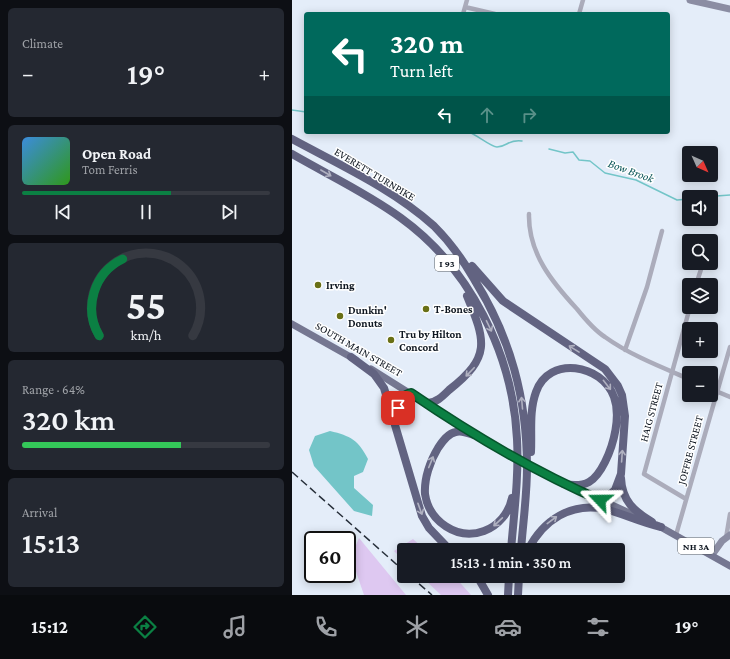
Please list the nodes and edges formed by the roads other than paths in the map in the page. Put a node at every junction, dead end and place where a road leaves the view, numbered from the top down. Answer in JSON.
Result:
{"nodes":[{"id":1,"x":467,"y":0,"type":"edge"},
{"id":2,"x":582,"y":0,"type":"edge"},
{"id":3,"x":690,"y":0,"type":"edge"},
{"id":4,"x":465,"y":7,"type":"junction"},
{"id":5,"x":730,"y":9,"type":"edge"},
{"id":6,"x":464,"y":12,"type":"edge"},
{"id":7,"x":486,"y":12,"type":"edge"},
{"id":8,"x":579,"y":12,"type":"edge"},
{"id":9,"x":292,"y":139,"type":"edge"},
{"id":10,"x":292,"y":154,"type":"edge"},
{"id":11,"x":529,"y":214,"type":"dead end"},
{"id":12,"x":434,"y":227,"type":"junction"},
{"id":13,"x":662,"y":231,"type":"dead end"},
{"id":14,"x":455,"y":272,"type":"junction"},
{"id":15,"x":688,"y":314,"type":"edge"},
{"id":16,"x":292,"y":324,"type":"edge"},
{"id":17,"x":730,"y":347,"type":"edge"},
{"id":18,"x":625,"y":350,"type":"junction"},
{"id":19,"x":351,"y":357,"type":"junction"},
{"id":20,"x":671,"y":371,"type":"junction"},
{"id":21,"x":682,"y":376,"type":"edge"},
{"id":22,"x":718,"y":385,"type":"edge"},
{"id":23,"x":718,"y":392,"type":"edge"},
{"id":24,"x":411,"y":393,"type":"junction"},
{"id":25,"x":730,"y":397,"type":"edge"},
{"id":26,"x":713,"y":402,"type":"edge"},
{"id":27,"x":426,"y":403,"type":"junction"},
{"id":28,"x":397,"y":431,"type":"junction"},
{"id":29,"x":474,"y":435,"type":"junction"},
{"id":30,"x":517,"y":460,"type":"junction"},
{"id":31,"x":528,"y":469,"type":"junction"},
{"id":32,"x":621,"y":474,"type":"junction"},
{"id":33,"x":564,"y":484,"type":"junction"},
{"id":34,"x":686,"y":499,"type":"junction"},
{"id":35,"x":600,"y":500,"type":"junction"},
{"id":36,"x":730,"y":514,"type":"edge"},
{"id":37,"x":661,"y":527,"type":"junction"},
{"id":38,"x":676,"y":535,"type":"junction"},
{"id":39,"x":728,"y":536,"type":"edge"},
{"id":40,"x":443,"y":543,"type":"edge"},
{"id":41,"x":511,"y":543,"type":"edge"},
{"id":42,"x":522,"y":543,"type":"edge"},
{"id":43,"x":532,"y":543,"type":"edge"},
{"id":44,"x":712,"y":555,"type":"junction"},
{"id":45,"x":730,"y":566,"type":"edge"},
{"id":46,"x":481,"y":583,"type":"edge"},
{"id":47,"x":509,"y":583,"type":"edge"},
{"id":48,"x":519,"y":583,"type":"edge"},
{"id":49,"x":488,"y":595,"type":"edge"},
{"id":50,"x":508,"y":595,"type":"edge"},
{"id":51,"x":518,"y":595,"type":"edge"}],
"edges":[{"from":1,"to":4,"type":"street"},
{"from":2,"to":8,"type":"street"},
{"from":3,"to":5,"type":"main road"},
{"from":4,"to":6,"type":"street"},
{"from":4,"to":7,"type":"street"},
{"from":9,"to":12,"type":"highway","name":"EVERETT TURNPIKE","number":"I 93"},
{"from":10,"to":14,"type":"highway","name":"EVERETT TURNPIKE","number":"I 93","one_way":true},
{"from":11,"to":18,"type":"street"},
{"from":31,"to":12,"type":"highway","name":"EVERETT TURNPIKE","number":"I 93","one_way":true},
{"from":32,"to":12,"type":"highway","one_way":true},
{"from":13,"to":18,"type":"street"},
{"from":14,"to":27,"type":"highway","one_way":true},
{"from":14,"to":30,"type":"highway","name":"EVERETT TURNPIKE","number":"I 93","one_way":true},
{"from":15,"to":20,"type":"street","name":"HAIG STREET"},
{"from":16,"to":19,"type":"main road","name":"SOUTH MAIN STREET","number":"NH 3A"},
{"from":17,"to":22,"type":"street","name":"JOFFRE STREET"},
{"from":18,"to":20,"type":"street"},
{"from":19,"to":24,"type":"main road","name":"SOUTH MAIN STREET","number":"NH 3A"},
{"from":19,"to":28,"type":"highway"},
{"from":20,"to":21,"type":"street"},
{"from":20,"to":34,"type":"street","name":"HAIG STREET"},
{"from":23,"to":25,"type":"street"},
{"from":24,"to":27,"type":"main road","name":"SOUTH MAIN STREET","number":"NH 3A"},
{"from":24,"to":28,"type":"highway"},
{"from":26,"to":34,"type":"street","name":"JOFFRE STREET"},
{"from":27,"to":29,"type":"main road","name":"SOUTH MAIN STREET","number":"NH 3A"},
{"from":28,"to":40,"type":"highway","one_way":true},
{"from":30,"to":29,"type":"highway","one_way":true},
{"from":29,"to":33,"type":"main road","name":"SOUTH MAIN STREET","number":"NH 3A","bridge":true},
{"from":30,"to":41,"type":"highway","name":"EVERETT TURNPIKE","number":"I 93"},
{"from":31,"to":33,"type":"highway","one_way":true},
{"from":31,"to":42,"type":"highway","name":"EVERETT TURNPIKE","number":"I 93"},
{"from":32,"to":35,"type":"highway"},
{"from":32,"to":37,"type":"highway"},
{"from":33,"to":35,"type":"main road","name":"SOUTH MAIN STREET","number":"NH 3A"},
{"from":34,"to":38,"type":"street","name":"JOFFRE STREET"},
{"from":35,"to":37,"type":"main road","name":"SOUTH MAIN STREET","number":"NH 3A"},
{"from":36,"to":39,"type":"street"},
{"from":37,"to":38,"type":"main road","name":"SOUTH MAIN STREET","number":"NH 3A"},
{"from":43,"to":37,"type":"highway","one_way":true},
{"from":38,"to":44,"type":"main road","name":"SOUTH MAIN STREET","number":"NH 3A"},
{"from":39,"to":44,"type":"main road"},
{"from":44,"to":45,"type":"main road","name":"SOUTH MAIN STREET","number":"NH 3A"},
{"from":46,"to":49,"type":"highway"},
{"from":47,"to":50,"type":"highway"},
{"from":48,"to":51,"type":"highway"}]}
